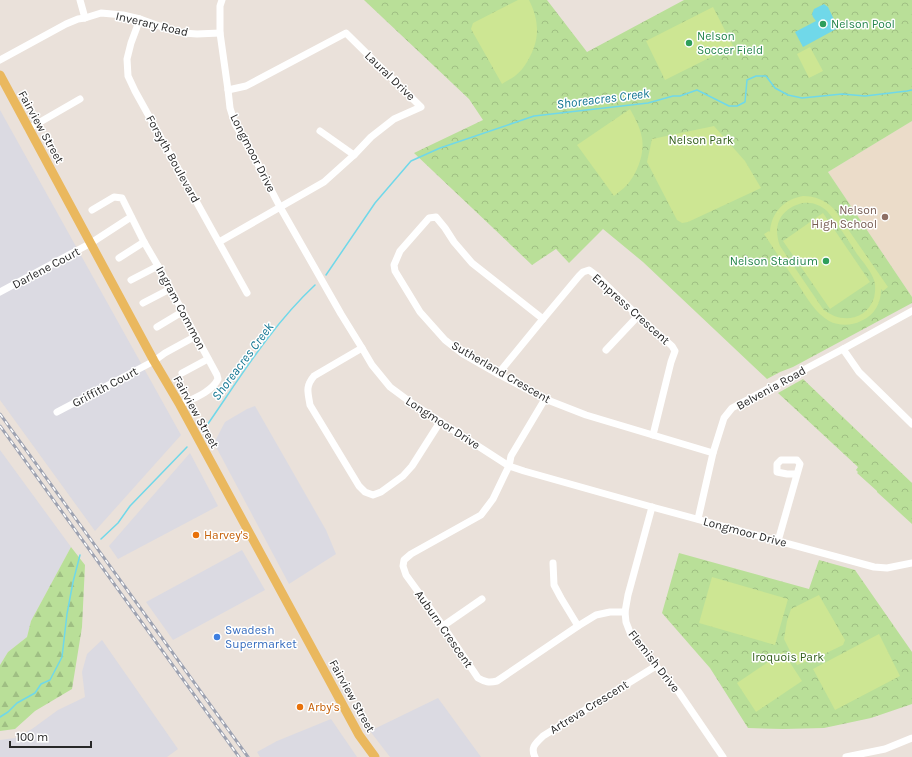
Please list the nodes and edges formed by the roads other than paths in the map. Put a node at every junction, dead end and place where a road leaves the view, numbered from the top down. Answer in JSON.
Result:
{"nodes":[{"id":1,"x":80,"y":0,"type":"edge"},
{"id":2,"x":222,"y":0,"type":"edge"},
{"id":3,"x":85,"y":18,"type":"junction"},
{"id":4,"x":140,"y":19,"type":"junction"},
{"id":5,"x":220,"y":33,"type":"junction"},
{"id":6,"x":0,"y":60,"type":"edge"},
{"id":7,"x":0,"y":75,"type":"edge"},
{"id":8,"x":228,"y":90,"type":"junction"},
{"id":9,"x":80,"y":99,"type":"dead end"},
{"id":10,"x":28,"y":129,"type":"junction"},
{"id":11,"x":320,"y":131,"type":"dead end"},
{"id":12,"x":354,"y":155,"type":"junction"},
{"id":13,"x":280,"y":207,"type":"junction"},
{"id":14,"x":92,"y":210,"type":"dead end"},
{"id":15,"x":131,"y":217,"type":"junction"},
{"id":16,"x":144,"y":242,"type":"junction"},
{"id":17,"x":219,"y":242,"type":"junction"},
{"id":18,"x":91,"y":243,"type":"junction"},
{"id":19,"x":119,"y":258,"type":"dead end"},
{"id":20,"x":158,"y":266,"type":"junction"},
{"id":21,"x":131,"y":280,"type":"dead end"},
{"id":22,"x":170,"y":289,"type":"junction"},
{"id":23,"x":0,"y":292,"type":"edge"},
{"id":24,"x":247,"y":293,"type":"dead end"},
{"id":25,"x":143,"y":303,"type":"dead end"},
{"id":26,"x":182,"y":312,"type":"junction"},
{"id":27,"x":912,"y":312,"type":"edge"},
{"id":28,"x":638,"y":316,"type":"junction"},
{"id":29,"x":543,"y":319,"type":"junction"},
{"id":30,"x":157,"y":327,"type":"dead end"},
{"id":31,"x":196,"y":336,"type":"junction"},
{"id":32,"x":362,"y":348,"type":"junction"},
{"id":33,"x":844,"y":349,"type":"junction"},
{"id":34,"x":606,"y":350,"type":"dead end"},
{"id":35,"x":208,"y":359,"type":"junction"},
{"id":36,"x":154,"y":361,"type":"junction"},
{"id":37,"x":182,"y":373,"type":"dead end"},
{"id":38,"x":498,"y":374,"type":"junction"},
{"id":39,"x":545,"y":399,"type":"junction"},
{"id":40,"x":180,"y":405,"type":"junction"},
{"id":41,"x":57,"y":412,"type":"dead end"},
{"id":42,"x":440,"y":422,"type":"junction"},
{"id":43,"x":912,"y":424,"type":"edge"},
{"id":44,"x":653,"y":435,"type":"junction"},
{"id":45,"x":713,"y":453,"type":"junction"},
{"id":46,"x":509,"y":466,"type":"junction"},
{"id":47,"x":797,"y":474,"type":"dead end"},
{"id":48,"x":652,"y":507,"type":"junction"},
{"id":49,"x":698,"y":519,"type":"junction"},
{"id":50,"x":778,"y":541,"type":"junction"},
{"id":51,"x":553,"y":563,"type":"dead end"},
{"id":52,"x":912,"y":563,"type":"edge"},
{"id":53,"x":482,"y":599,"type":"dead end"},
{"id":54,"x":625,"y":612,"type":"junction"},
{"id":55,"x":443,"y":626,"type":"junction"},
{"id":56,"x":578,"y":626,"type":"junction"},
{"id":57,"x":656,"y":666,"type":"junction"},
{"id":58,"x":912,"y":738,"type":"edge"},
{"id":59,"x":375,"y":757,"type":"edge"},
{"id":60,"x":535,"y":757,"type":"edge"},
{"id":61,"x":724,"y":757,"type":"edge"},
{"id":62,"x":846,"y":757,"type":"edge"}],
"edges":[{"from":1,"to":3,"type":"street"},
{"from":2,"to":5,"type":"street","name":"Longmoor Drive"},
{"from":3,"to":4,"type":"street","name":"Inverary Road"},
{"from":3,"to":6,"type":"street","name":"Inverary Road"},
{"from":4,"to":5,"type":"street","name":"Inverary Road"},
{"from":4,"to":17,"type":"street","name":"Forsyth Boulevard"},
{"from":5,"to":8,"type":"street","name":"Longmoor Drive"},
{"from":7,"to":10,"type":"main road","name":"Fairview Street"},
{"from":8,"to":12,"type":"street","name":"Laural Drive"},
{"from":8,"to":13,"type":"street","name":"Longmoor Drive"},
{"from":9,"to":10,"type":"street"},
{"from":10,"to":18,"type":"main road","name":"Fairview Street"},
{"from":11,"to":12,"type":"street"},
{"from":12,"to":13,"type":"street","name":"Laural Drive"},
{"from":13,"to":17,"type":"street","name":"Laural Drive"},
{"from":13,"to":32,"type":"street","name":"Longmoor Drive"},
{"from":14,"to":15,"type":"street","name":"Ingram Common"},
{"from":15,"to":16,"type":"street","name":"Ingram Common"},
{"from":15,"to":18,"type":"street","name":"Darlene Court"},
{"from":16,"to":19,"type":"street"},
{"from":16,"to":20,"type":"street","name":"Ingram Common"},
{"from":17,"to":24,"type":"street","name":"Forsyth Boulevard"},
{"from":18,"to":23,"type":"street","name":"Darlene Court"},
{"from":18,"to":36,"type":"main road","name":"Fairview Street"},
{"from":20,"to":21,"type":"street"},
{"from":20,"to":22,"type":"street","name":"Ingram Common"},
{"from":22,"to":25,"type":"street"},
{"from":22,"to":26,"type":"street","name":"Ingram Common"},
{"from":26,"to":30,"type":"street"},
{"from":26,"to":31,"type":"street","name":"Ingram Common"},
{"from":27,"to":33,"type":"street","name":"Belvenia Road"},
{"from":28,"to":29,"type":"street","name":"Empress Crescent"},
{"from":28,"to":34,"type":"street"},
{"from":28,"to":44,"type":"street","name":"Empress Crescent"},
{"from":29,"to":38,"type":"street","name":"Empress Crescent"},
{"from":29,"to":38,"type":"street","name":"Sutherland Crescent"},
{"from":31,"to":35,"type":"street","name":"Ingram Common"},
{"from":31,"to":36,"type":"street","name":"Griffith Court"},
{"from":32,"to":42,"type":"street","name":"Longmoor Drive"},
{"from":32,"to":42,"type":"street"},
{"from":33,"to":43,"type":"street"},
{"from":33,"to":45,"type":"street","name":"Belvenia Road"},
{"from":35,"to":37,"type":"street"},
{"from":35,"to":40,"type":"street","name":"Ingram Common"},
{"from":36,"to":40,"type":"main road","name":"Fairview Street"},
{"from":36,"to":41,"type":"street","name":"Griffith Court"},
{"from":38,"to":39,"type":"street","name":"Sutherland Crescent"},
{"from":39,"to":44,"type":"street","name":"Sutherland Crescent"},
{"from":39,"to":46,"type":"street"},
{"from":40,"to":59,"type":"main road","name":"Fairview Street"},
{"from":42,"to":46,"type":"street","name":"Longmoor Drive"},
{"from":44,"to":45,"type":"street","name":"Sutherland Crescent"},
{"from":45,"to":49,"type":"street","name":"Belvenia Road"},
{"from":46,"to":48,"type":"street","name":"Longmoor Drive"},
{"from":46,"to":55,"type":"street","name":"Auburn Crescent"},
{"from":47,"to":50,"type":"street"},
{"from":48,"to":49,"type":"street","name":"Longmoor Drive"},
{"from":48,"to":54,"type":"street","name":"Flemish Drive"},
{"from":49,"to":50,"type":"street","name":"Longmoor Drive"},
{"from":50,"to":52,"type":"street","name":"Longmoor Drive"},
{"from":51,"to":56,"type":"street"},
{"from":53,"to":55,"type":"street"},
{"from":54,"to":56,"type":"street","name":"Auburn Crescent"},
{"from":54,"to":57,"type":"street","name":"Flemish Drive"},
{"from":55,"to":56,"type":"street","name":"Auburn Crescent"},
{"from":57,"to":60,"type":"street","name":"Artreva Crescent"},
{"from":57,"to":61,"type":"street","name":"Flemish Drive"},
{"from":58,"to":62,"type":"street"}]}
